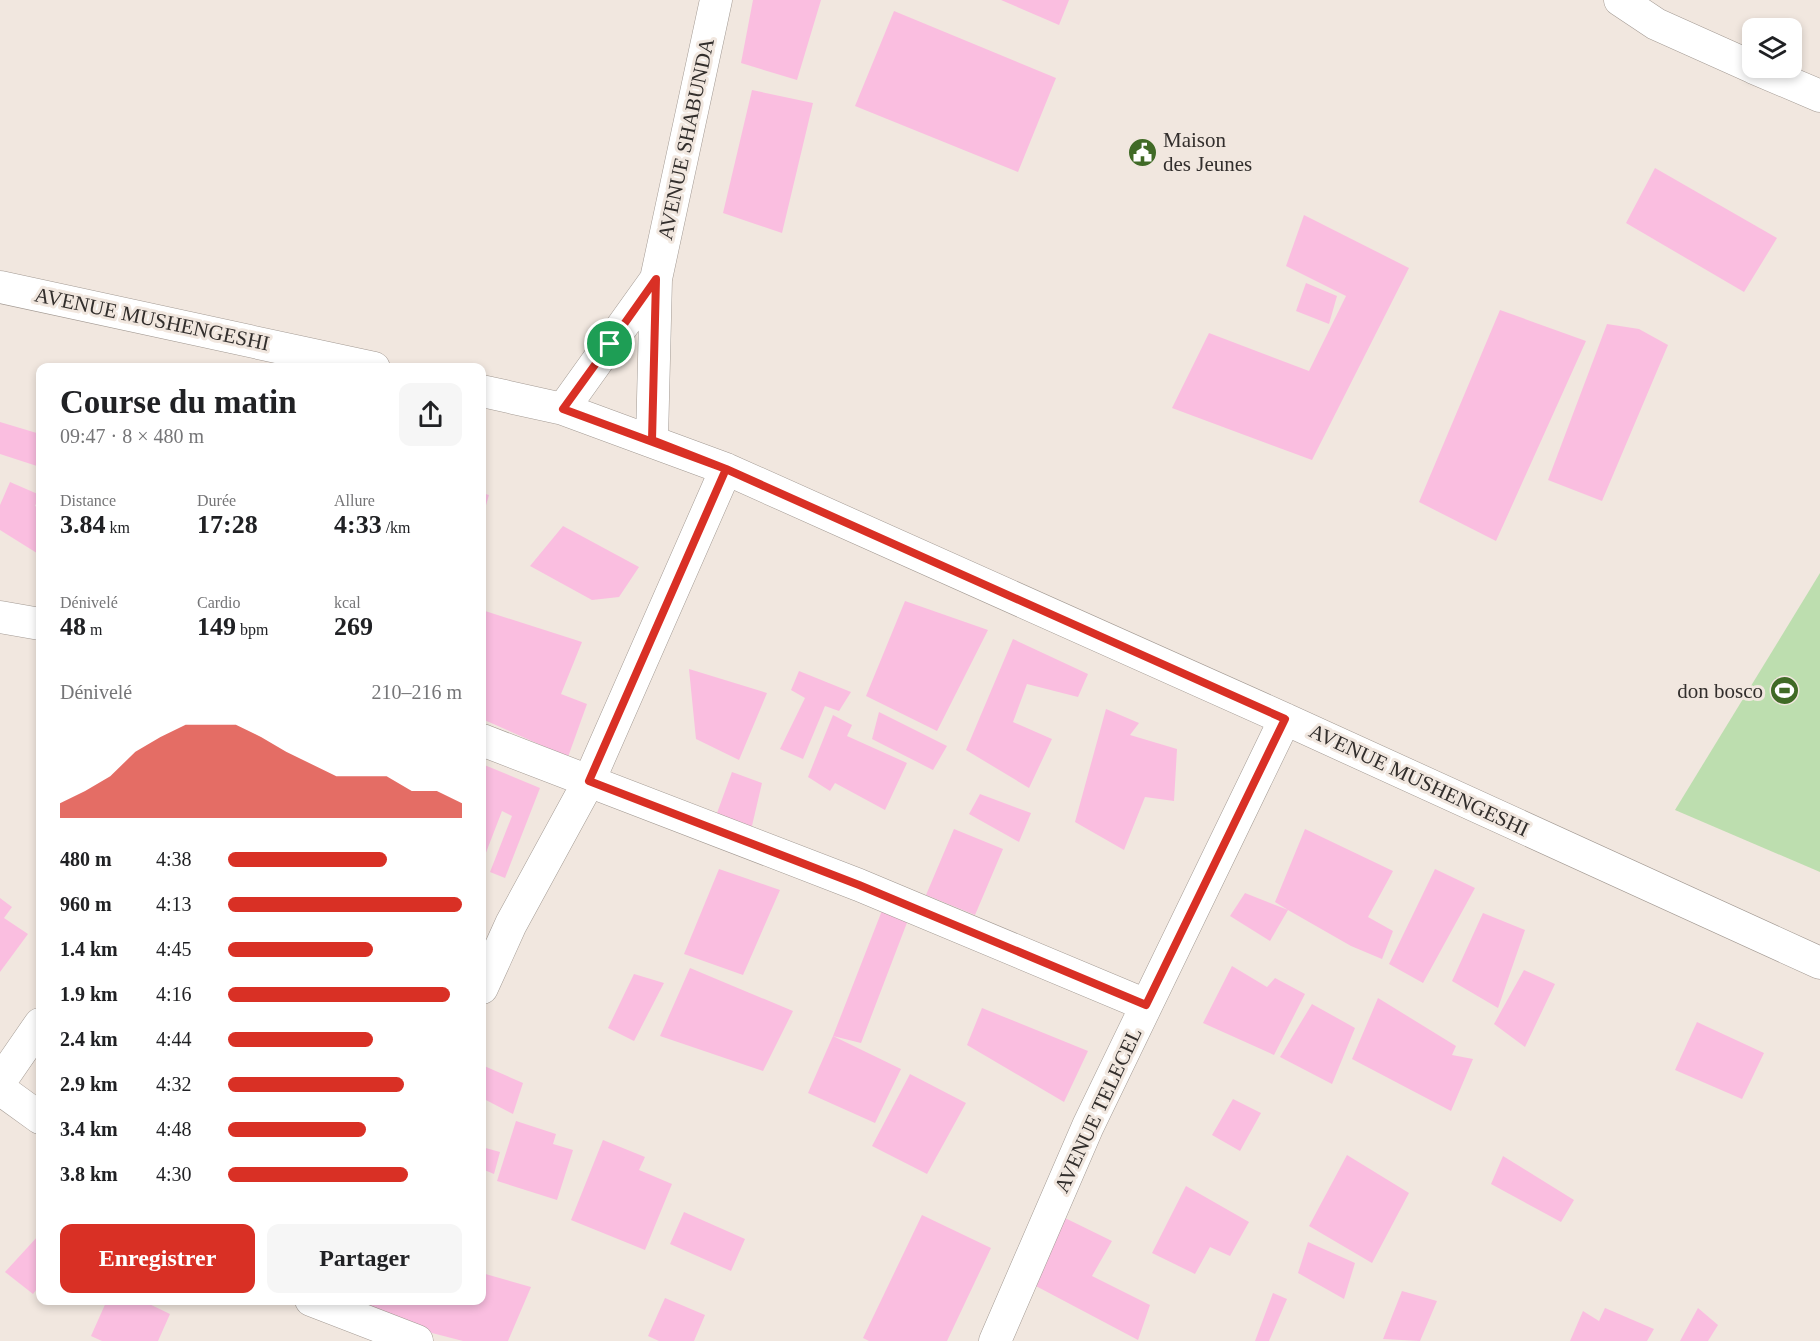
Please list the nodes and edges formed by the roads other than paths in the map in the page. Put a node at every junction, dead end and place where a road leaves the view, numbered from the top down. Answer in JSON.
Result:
{"nodes":[{"id":1,"x":716,"y":0,"type":"edge"},
{"id":2,"x":1620,"y":0,"type":"edge"},
{"id":3,"x":1742,"y":62,"type":"edge"},
{"id":4,"x":1778,"y":78,"type":"edge"},
{"id":5,"x":1820,"y":96,"type":"edge"},
{"id":6,"x":656,"y":279,"type":"junction"},
{"id":7,"x":0,"y":287,"type":"edge"},
{"id":8,"x":351,"y":363,"type":"edge"},
{"id":9,"x":486,"y":392,"type":"edge"},
{"id":10,"x":563,"y":409,"type":"junction"},
{"id":11,"x":652,"y":440,"type":"junction"},
{"id":12,"x":726,"y":469,"type":"junction"},
{"id":13,"x":0,"y":617,"type":"edge"},
{"id":14,"x":36,"y":623,"type":"edge"},
{"id":15,"x":1285,"y":719,"type":"junction"},
{"id":16,"x":486,"y":742,"type":"edge"},
{"id":17,"x":589,"y":781,"type":"junction"},
{"id":18,"x":1820,"y":963,"type":"edge"},
{"id":19,"x":486,"y":979,"type":"edge"},
{"id":20,"x":1146,"y":1005,"type":"junction"},
{"id":21,"x":36,"y":1030,"type":"edge"},
{"id":22,"x":0,"y":1082,"type":"edge"},
{"id":23,"x":0,"y":1089,"type":"edge"},
{"id":24,"x":36,"y":1115,"type":"edge"},
{"id":25,"x":324,"y":1305,"type":"edge"},
{"id":26,"x":417,"y":1341,"type":"edge"},
{"id":27,"x":995,"y":1341,"type":"edge"}],
"edges":[{"from":1,"to":6,"type":"street","name":"AVENUE SHABUNDA"},
{"from":2,"to":3,"type":"street"},
{"from":4,"to":5,"type":"street"},
{"from":6,"to":10,"type":"street"},
{"from":6,"to":11,"type":"street"},
{"from":7,"to":8,"type":"street","name":"AVENUE MUSHENGESHI"},
{"from":9,"to":10,"type":"street","name":"AVENUE MUSHENGESHI"},
{"from":10,"to":11,"type":"street","name":"AVENUE MUSHENGESHI"},
{"from":11,"to":12,"type":"street","name":"AVENUE MUSHENGESHI"},
{"from":12,"to":15,"type":"street","name":"AVENUE MUSHENGESHI"},
{"from":12,"to":17,"type":"street"},
{"from":13,"to":14,"type":"street"},
{"from":15,"to":18,"type":"street","name":"AVENUE MUSHENGESHI"},
{"from":15,"to":20,"type":"street","name":"AVENUE TELECEL"},
{"from":16,"to":17,"type":"street"},
{"from":17,"to":19,"type":"street"},
{"from":17,"to":20,"type":"street"},
{"from":20,"to":27,"type":"street","name":"AVENUE TELECEL"},
{"from":21,"to":22,"type":"street"},
{"from":23,"to":24,"type":"street"},
{"from":25,"to":26,"type":"street"}]}
